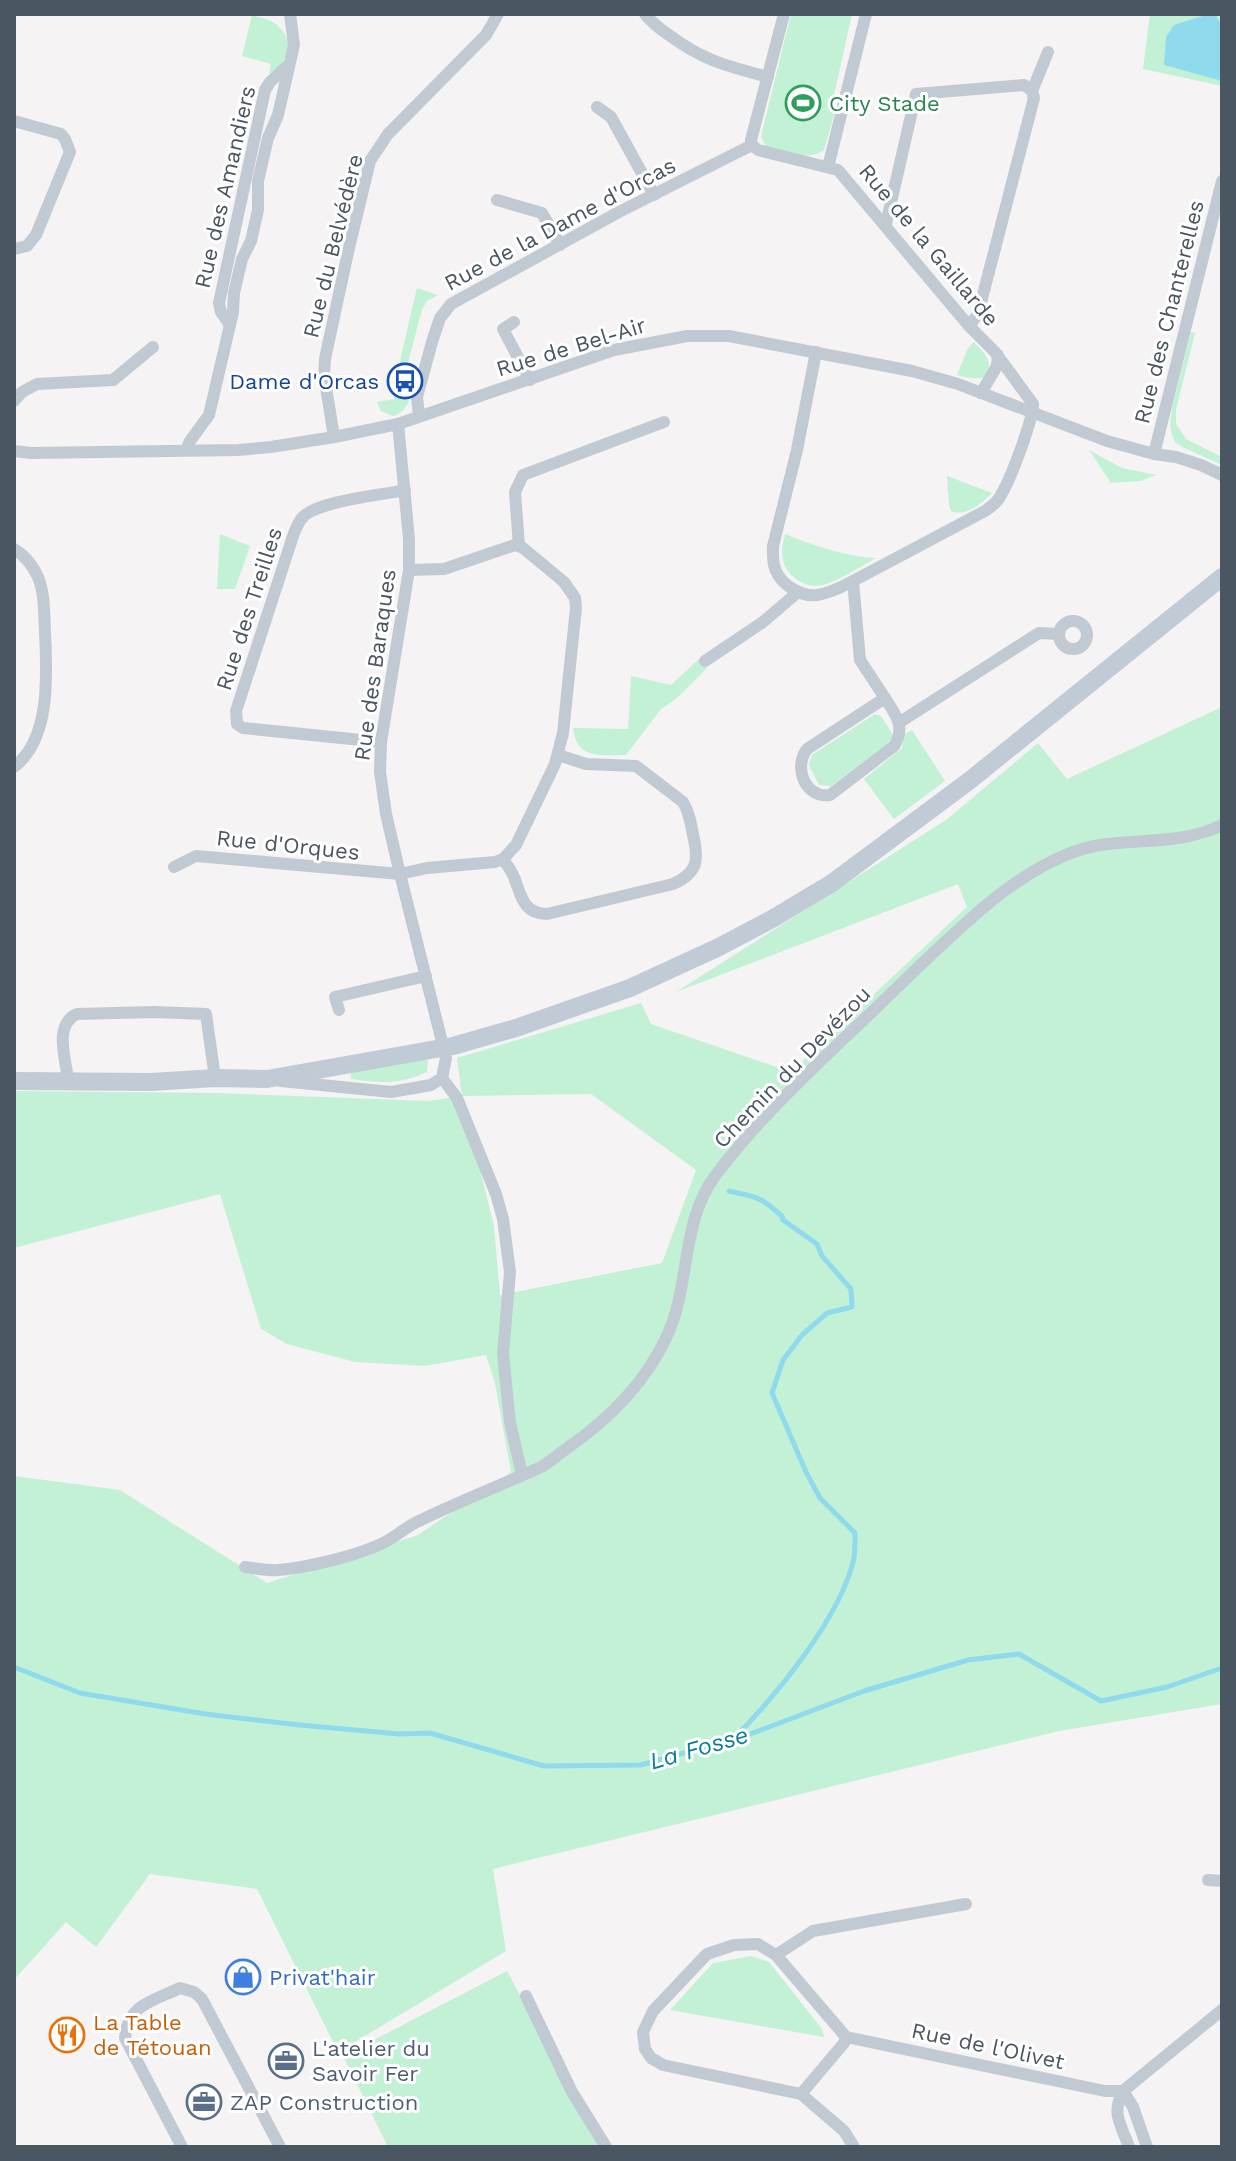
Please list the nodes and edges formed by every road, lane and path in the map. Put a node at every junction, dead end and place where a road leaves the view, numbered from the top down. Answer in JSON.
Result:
{"nodes":[{"id":1,"x":498,"y":14,"type":"edge"},
{"id":2,"x":645,"y":14,"type":"edge"},
{"id":3,"x":784,"y":14,"type":"edge"},
{"id":4,"x":866,"y":14,"type":"edge"},
{"id":5,"x":286,"y":15,"type":"edge"},
{"id":6,"x":1048,"y":52,"type":"dead end"},
{"id":7,"x":289,"y":64,"type":"junction"},
{"id":8,"x":768,"y":77,"type":"junction"},
{"id":9,"x":1032,"y":91,"type":"junction"},
{"id":10,"x":597,"y":107,"type":"dead end"},
{"id":11,"x":14,"y":121,"type":"edge"},
{"id":12,"x":752,"y":145,"type":"junction"},
{"id":13,"x":828,"y":167,"type":"junction"},
{"id":14,"x":1222,"y":181,"type":"edge"},
{"id":15,"x":654,"y":195,"type":"junction"},
{"id":16,"x":497,"y":200,"type":"dead end"},
{"id":17,"x":886,"y":224,"type":"junction"},
{"id":18,"x":1207,"y":242,"type":"junction"},
{"id":19,"x":560,"y":245,"type":"junction"},
{"id":20,"x":1222,"y":248,"type":"edge"},
{"id":21,"x":14,"y":249,"type":"edge"},
{"id":22,"x":514,"y":322,"type":"dead end"},
{"id":23,"x":230,"y":325,"type":"junction"},
{"id":24,"x":969,"y":326,"type":"junction"},
{"id":25,"x":153,"y":347,"type":"dead end"},
{"id":26,"x":816,"y":352,"type":"junction"},
{"id":27,"x":998,"y":355,"type":"junction"},
{"id":28,"x":530,"y":380,"type":"junction"},
{"id":29,"x":981,"y":393,"type":"junction"},
{"id":30,"x":14,"y":401,"type":"edge"},
{"id":31,"x":1033,"y":413,"type":"junction"},
{"id":32,"x":419,"y":416,"type":"junction"},
{"id":33,"x":664,"y":422,"type":"dead end"},
{"id":34,"x":398,"y":424,"type":"junction"},
{"id":35,"x":334,"y":437,"type":"junction"},
{"id":36,"x":186,"y":450,"type":"junction"},
{"id":37,"x":14,"y":451,"type":"edge"},
{"id":38,"x":1154,"y":454,"type":"junction"},
{"id":39,"x":1222,"y":475,"type":"edge"},
{"id":40,"x":405,"y":490,"type":"junction"},
{"id":41,"x":519,"y":546,"type":"junction"},
{"id":42,"x":14,"y":549,"type":"edge"},
{"id":43,"x":409,"y":570,"type":"junction"},
{"id":44,"x":1222,"y":577,"type":"edge"},
{"id":45,"x":853,"y":581,"type":"junction"},
{"id":46,"x":798,"y":592,"type":"junction"},
{"id":47,"x":1059,"y":634,"type":"dead end"},
{"id":48,"x":705,"y":661,"type":"dead end"},
{"id":49,"x":885,"y":698,"type":"junction"},
{"id":50,"x":900,"y":722,"type":"junction"},
{"id":51,"x":381,"y":742,"type":"junction"},
{"id":52,"x":558,"y":755,"type":"junction"},
{"id":53,"x":14,"y":767,"type":"edge"},
{"id":54,"x":1222,"y":825,"type":"edge"},
{"id":55,"x":503,"y":859,"type":"junction"},
{"id":56,"x":174,"y":867,"type":"dead end"},
{"id":57,"x":400,"y":874,"type":"junction"},
{"id":58,"x":426,"y":976,"type":"junction"},
{"id":59,"x":336,"y":998,"type":"dead end"},
{"id":60,"x":444,"y":1048,"type":"junction"},
{"id":61,"x":215,"y":1078,"type":"junction"},
{"id":62,"x":442,"y":1078,"type":"junction"},
{"id":63,"x":267,"y":1079,"type":"junction"},
{"id":64,"x":68,"y":1080,"type":"junction"},
{"id":65,"x":14,"y":1081,"type":"edge"},
{"id":66,"x":522,"y":1475,"type":"junction"},
{"id":67,"x":245,"y":1567,"type":"dead end"},
{"id":68,"x":1208,"y":1880,"type":"dead end"},
{"id":69,"x":1222,"y":1881,"type":"edge"},
{"id":70,"x":966,"y":1904,"type":"dead end"},
{"id":71,"x":776,"y":1955,"type":"junction"},
{"id":72,"x":526,"y":1996,"type":"dead end"},
{"id":73,"x":1222,"y":2010,"type":"edge"},
{"id":74,"x":846,"y":2037,"type":"junction"},
{"id":75,"x":1123,"y":2091,"type":"junction"},
{"id":76,"x":801,"y":2094,"type":"junction"},
{"id":77,"x":182,"y":2147,"type":"edge"},
{"id":78,"x":280,"y":2147,"type":"edge"},
{"id":79,"x":606,"y":2147,"type":"edge"},
{"id":80,"x":854,"y":2147,"type":"edge"},
{"id":81,"x":1129,"y":2147,"type":"edge"},
{"id":82,"x":1147,"y":2147,"type":"edge"}],
"edges":[{"from":1,"to":35,"type":"street","name":"Rue du Belvédère"},
{"from":2,"to":8,"type":"street"},
{"from":3,"to":8,"type":"street"},
{"from":4,"to":13,"type":"street"},
{"from":5,"to":7,"type":"street","name":"Rue des Amandiers"},
{"from":6,"to":9,"type":"street"},
{"from":7,"to":23,"type":"street","name":"Rue des Amandiers"},
{"from":7,"to":23,"type":"street","name":"Rue des Amandiers"},
{"from":8,"to":12,"type":"street"},
{"from":9,"to":17,"type":"street"},
{"from":9,"to":24,"type":"street"},
{"from":10,"to":15,"type":"street"},
{"from":11,"to":21,"type":"street"},
{"from":12,"to":13,"type":"street","name":"Rue de la Gaillarde"},
{"from":12,"to":15,"type":"street","name":"Rue de la Dame d'Orcas"},
{"from":13,"to":17,"type":"street","name":"Rue de la Gaillarde"},
{"from":14,"to":18,"type":"street","name":"Rue des Chanterelles"},
{"from":15,"to":19,"type":"street","name":"Rue de la Dame d'Orcas"},
{"from":16,"to":19,"type":"street"},
{"from":17,"to":24,"type":"street","name":"Rue de la Gaillarde"},
{"from":18,"to":20,"type":"street"},
{"from":18,"to":38,"type":"street","name":"Rue des Chanterelles"},
{"from":19,"to":32,"type":"street","name":"Rue de la Dame d'Orcas"},
{"from":22,"to":28,"type":"street"},
{"from":23,"to":36,"type":"street","name":"Rue des Amandiers"},
{"from":24,"to":27,"type":"street","name":"Rue de la Gaillarde"},
{"from":25,"to":30,"type":"street"},
{"from":26,"to":28,"type":"street","name":"Rue de Bel-Air"},
{"from":26,"to":29,"type":"street","name":"Rue de Bel-Air"},
{"from":26,"to":46,"type":"street"},
{"from":27,"to":29,"type":"street"},
{"from":27,"to":31,"type":"street","name":"Rue de la Gaillarde"},
{"from":28,"to":32,"type":"street","name":"Rue de Bel-Air"},
{"from":29,"to":31,"type":"street","name":"Rue de Bel-Air"},
{"from":31,"to":38,"type":"street","name":"Rue de Bel-Air"},
{"from":31,"to":45,"type":"street"},
{"from":32,"to":34,"type":"street","name":"Rue de Bel-Air"},
{"from":33,"to":41,"type":"street"},
{"from":34,"to":35,"type":"street","name":"Rue de Bel-Air"},
{"from":34,"to":40,"type":"street","name":"Rue des Baraques"},
{"from":35,"to":36,"type":"street","name":"Rue de Bel-Air"},
{"from":36,"to":37,"type":"street","name":"Rue de Bel-Air"},
{"from":38,"to":39,"type":"street","name":"Rue de Bel-Air"},
{"from":40,"to":43,"type":"street","name":"Rue des Baraques"},
{"from":40,"to":51,"type":"street","name":"Rue des Treilles"},
{"from":41,"to":43,"type":"street"},
{"from":41,"to":52,"type":"street"},
{"from":42,"to":53,"type":"street"},
{"from":43,"to":51,"type":"street","name":"Rue des Baraques"},
{"from":44,"to":60,"type":"street"},
{"from":45,"to":46,"type":"street"},
{"from":45,"to":49,"type":"street"},
{"from":46,"to":48,"type":"street"},
{"from":47,"to":50,"type":"street"},
{"from":49,"to":50,"type":"street"},
{"from":49,"to":50,"type":"street"},
{"from":51,"to":57,"type":"street","name":"Rue des Baraques"},
{"from":52,"to":55,"type":"street"},
{"from":52,"to":55,"type":"street"},
{"from":54,"to":66,"type":"street","name":"Chemin du Devézou"},
{"from":55,"to":57,"type":"street","name":"Rue d'Orques"},
{"from":56,"to":57,"type":"street","name":"Rue d'Orques"},
{"from":57,"to":58,"type":"street","name":"Rue des Baraques"},
{"from":58,"to":59,"type":"street"},
{"from":58,"to":60,"type":"street","name":"Rue des Baraques"},
{"from":60,"to":62,"type":"street","name":"Rue des Baraques"},
{"from":60,"to":63,"type":"street"},
{"from":61,"to":63,"type":"street"},
{"from":61,"to":64,"type":"street"},
{"from":61,"to":64,"type":"street"},
{"from":62,"to":63,"type":"street"},
{"from":62,"to":66,"type":"street"},
{"from":64,"to":65,"type":"street"},
{"from":66,"to":67,"type":"street","name":"Chemin du Devézou"},
{"from":68,"to":69,"type":"street"},
{"from":70,"to":71,"type":"street"},
{"from":71,"to":74,"type":"street"},
{"from":71,"to":76,"type":"street"},
{"from":72,"to":79,"type":"street"},
{"from":73,"to":75,"type":"street"},
{"from":74,"to":75,"type":"street","name":"Rue de l'Olivet"},
{"from":74,"to":76,"type":"street"},
{"from":75,"to":81,"type":"street"},
{"from":75,"to":82,"type":"street"},
{"from":76,"to":80,"type":"street"},
{"from":77,"to":78,"type":"street"}]}
